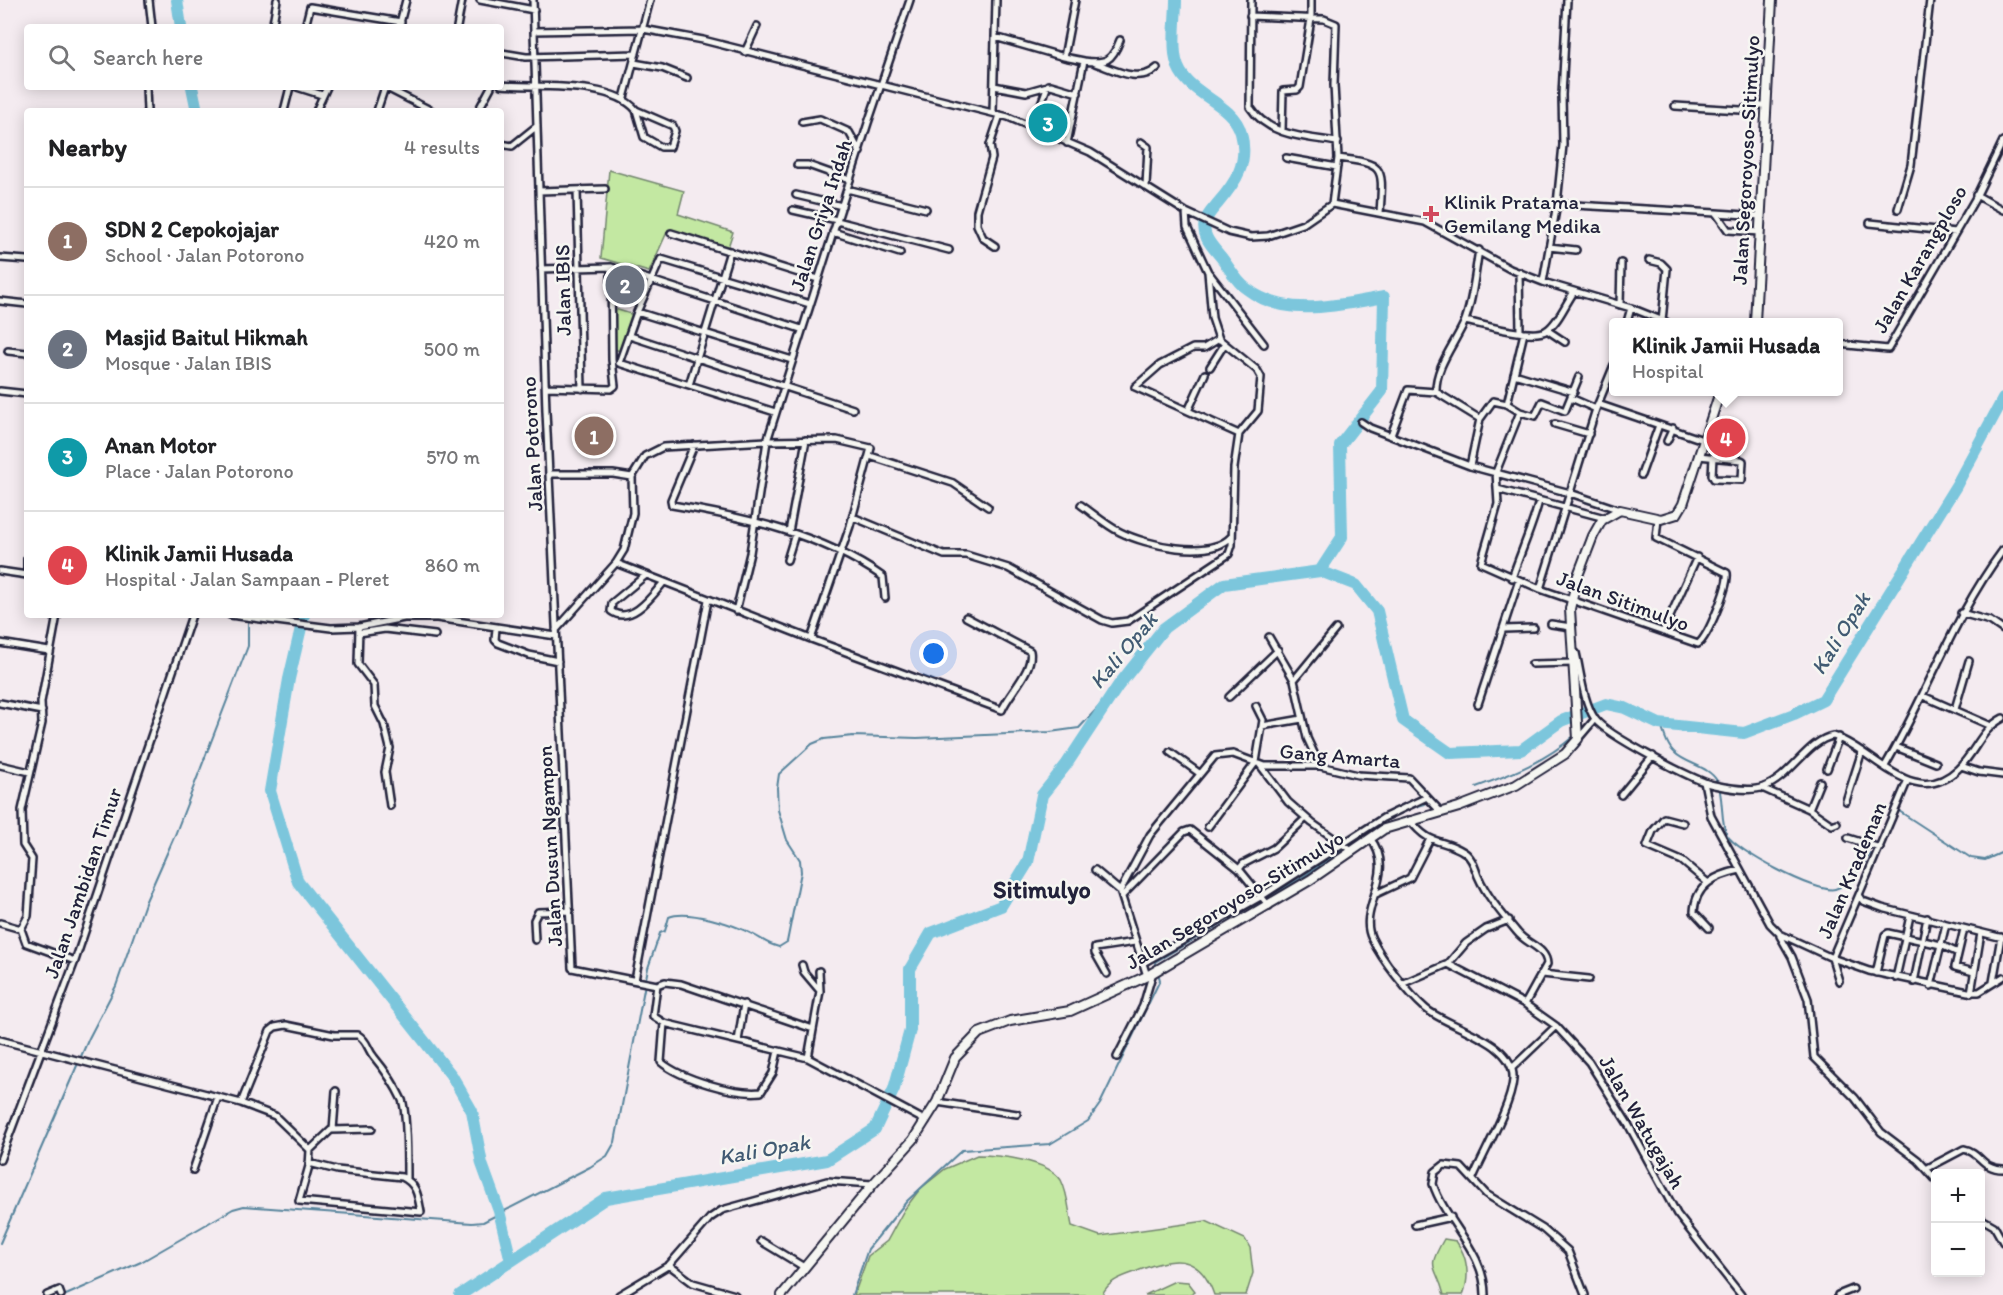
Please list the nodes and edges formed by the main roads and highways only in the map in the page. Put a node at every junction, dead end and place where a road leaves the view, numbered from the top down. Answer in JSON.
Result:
{"nodes":[{"id":1,"x":1772,"y":0,"type":"edge"},
{"id":2,"x":1755,"y":318,"type":"edge"},
{"id":3,"x":1718,"y":396,"type":"edge"},
{"id":4,"x":782,"y":1295,"type":"edge"}],
"edges":[{"from":1,"to":2,"type":"main road","name":"Jalan Segoroyoso-Sitimulyo"},
{"from":3,"to":4,"type":"main road","name":"Jalan Segoroyoso-Sitimulyo"}]}
